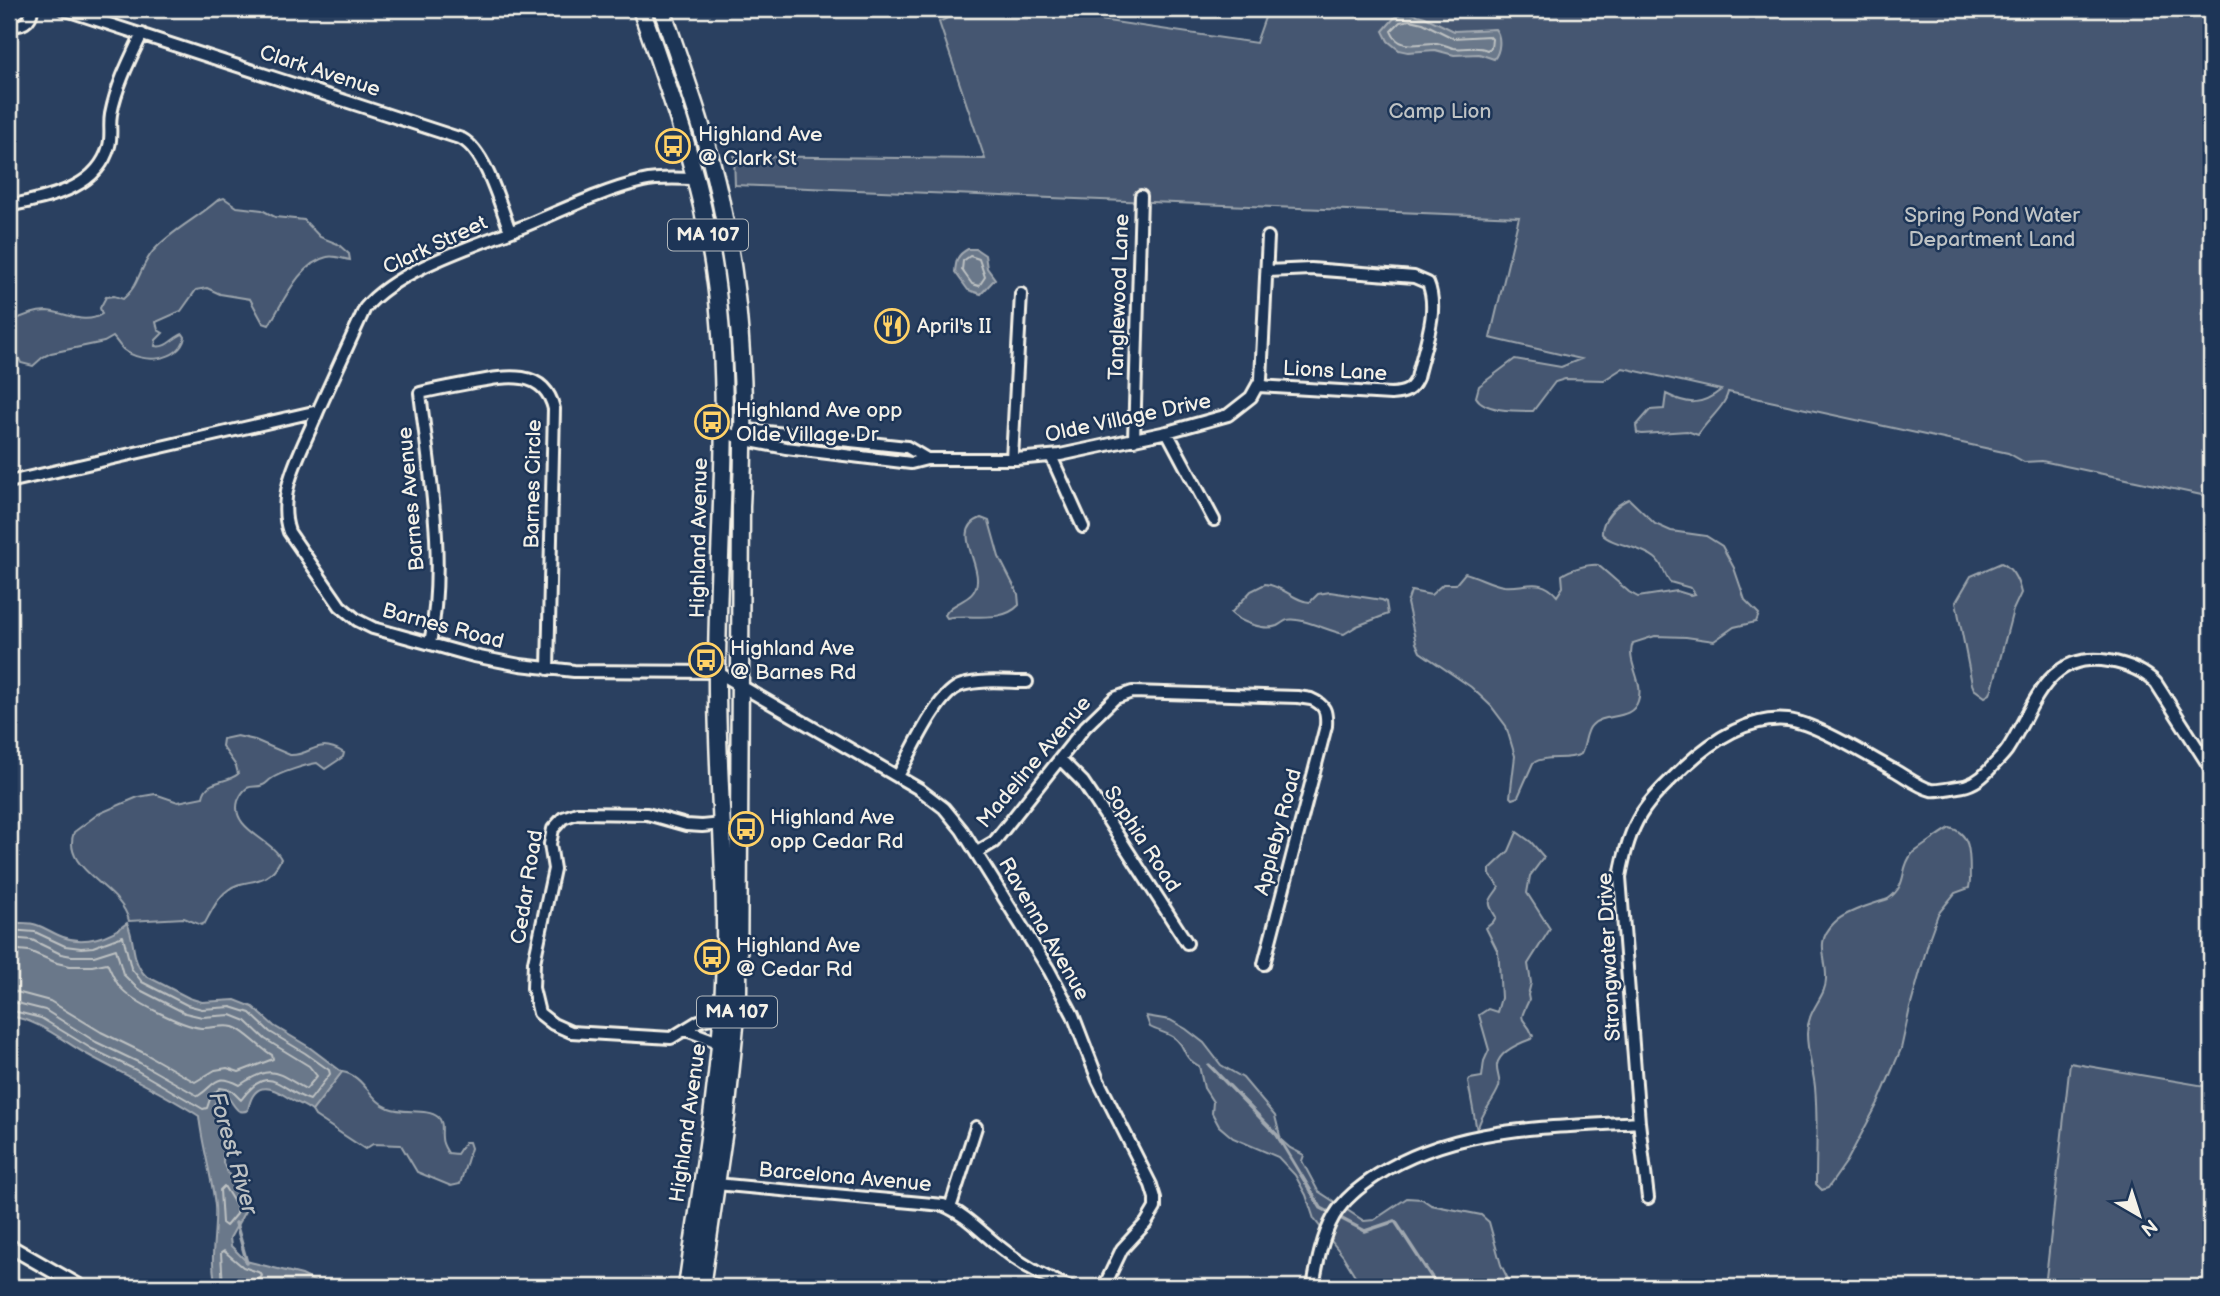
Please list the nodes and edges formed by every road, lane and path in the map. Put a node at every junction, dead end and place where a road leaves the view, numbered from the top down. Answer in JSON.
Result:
{"nodes":[{"id":1,"x":32,"y":9,"type":"edge"},
{"id":2,"x":64,"y":9,"type":"edge"},
{"id":3,"x":641,"y":9,"type":"edge"},
{"id":4,"x":662,"y":9,"type":"edge"},
{"id":5,"x":9,"y":24,"type":"edge"},
{"id":6,"x":142,"y":34,"type":"junction"},
{"id":7,"x":696,"y":179,"type":"junction"},
{"id":8,"x":1141,"y":196,"type":"dead end"},
{"id":9,"x":9,"y":206,"type":"edge"},
{"id":10,"x":510,"y":231,"type":"junction"},
{"id":11,"x":1268,"y":237,"type":"dead end"},
{"id":12,"x":1267,"y":271,"type":"junction"},
{"id":13,"x":1021,"y":294,"type":"dead end"},
{"id":14,"x":1258,"y":386,"type":"junction"},
{"id":15,"x":420,"y":393,"type":"joint"},
{"id":16,"x":318,"y":411,"type":"junction"},
{"id":17,"x":722,"y":431,"type":"junction"},
{"id":18,"x":1167,"y":432,"type":"junction"},
{"id":19,"x":745,"y":435,"type":"junction"},
{"id":20,"x":1134,"y":440,"type":"junction"},
{"id":21,"x":1051,"y":456,"type":"junction"},
{"id":22,"x":1012,"y":459,"type":"junction"},
{"id":23,"x":9,"y":482,"type":"edge"},
{"id":24,"x":1214,"y":520,"type":"dead end"},
{"id":25,"x":1083,"y":527,"type":"dead end"},
{"id":26,"x":430,"y":644,"type":"junction"},
{"id":27,"x":548,"y":669,"type":"junction"},
{"id":28,"x":717,"y":672,"type":"junction"},
{"id":29,"x":1027,"y":682,"type":"dead end"},
{"id":30,"x":740,"y":684,"type":"junction"},
{"id":31,"x":1326,"y":710,"type":"joint"},
{"id":32,"x":1060,"y":760,"type":"junction"},
{"id":33,"x":2211,"y":769,"type":"edge"},
{"id":34,"x":898,"y":776,"type":"junction"},
{"id":35,"x":722,"y":824,"type":"junction"},
{"id":36,"x":977,"y":852,"type":"junction"},
{"id":37,"x":1187,"y":943,"type":"dead end"},
{"id":38,"x":1264,"y":964,"type":"dead end"},
{"id":39,"x":722,"y":1015,"type":"junction"},
{"id":40,"x":686,"y":1030,"type":"junction"},
{"id":41,"x":721,"y":1043,"type":"junction"},
{"id":42,"x":1639,"y":1122,"type":"junction"},
{"id":43,"x":976,"y":1127,"type":"dead end"},
{"id":44,"x":716,"y":1184,"type":"junction"},
{"id":45,"x":1648,"y":1198,"type":"dead end"},
{"id":46,"x":950,"y":1208,"type":"junction"},
{"id":47,"x":9,"y":1246,"type":"edge"},
{"id":48,"x":80,"y":1287,"type":"edge"},
{"id":49,"x":687,"y":1287,"type":"edge"},
{"id":50,"x":701,"y":1287,"type":"edge"},
{"id":51,"x":1071,"y":1287,"type":"edge"},
{"id":52,"x":1104,"y":1287,"type":"edge"},
{"id":53,"x":1313,"y":1287,"type":"edge"}],
"edges":[{"from":1,"to":5,"type":"street"},
{"from":2,"to":6,"type":"street","name":"Clark Avenue"},
{"from":3,"to":7,"type":"main road","name":"Highland Avenue","number":"MA 107"},
{"from":4,"to":19,"type":"main road","name":"Highland Avenue","number":"MA 107"},
{"from":6,"to":9,"type":"street"},
{"from":6,"to":10,"type":"street","name":"Clark Avenue"},
{"from":7,"to":10,"type":"street","name":"Clark Street"},
{"from":7,"to":17,"type":"main road","name":"Highland Avenue","number":"MA 107"},
{"from":8,"to":20,"type":"street","name":"Tanglewood Lane"},
{"from":10,"to":16,"type":"street","name":"Clark Street"},
{"from":11,"to":12,"type":"street"},
{"from":12,"to":14,"type":"street"},
{"from":12,"to":14,"type":"street","name":"Lions Lane"},
{"from":13,"to":22,"type":"street"},
{"from":14,"to":18,"type":"street","name":"Olde Village Drive"},
{"from":15,"to":26,"type":"street","name":"Barnes Avenue"},
{"from":15,"to":27,"type":"street","name":"Barnes Circle"},
{"from":16,"to":23,"type":"street"},
{"from":16,"to":26,"type":"street","name":"Barnes Road"},
{"from":17,"to":19,"type":"street","name":"Olde Village Drive"},
{"from":17,"to":28,"type":"main road","name":"Highland Avenue","number":"MA 107"},
{"from":18,"to":20,"type":"street","name":"Olde Village Drive"},
{"from":18,"to":24,"type":"street"},
{"from":19,"to":22,"type":"street","name":"Olde Village Drive"},
{"from":19,"to":30,"type":"main road","name":"Highland Avenue","number":"MA 107"},
{"from":20,"to":21,"type":"street","name":"Olde Village Drive"},
{"from":21,"to":22,"type":"street","name":"Olde Village Drive"},
{"from":21,"to":25,"type":"street"},
{"from":26,"to":27,"type":"street","name":"Barnes Road"},
{"from":27,"to":28,"type":"street","name":"Barnes Road"},
{"from":28,"to":30,"type":"street","name":"Ravenna Avenue"},
{"from":28,"to":35,"type":"main road","name":"Highland Avenue","number":"MA 107"},
{"from":29,"to":34,"type":"street"},
{"from":30,"to":34,"type":"street","name":"Ravenna Avenue"},
{"from":30,"to":44,"type":"main road","name":"Highland Avenue","number":"MA 107"},
{"from":31,"to":32,"type":"street","name":"Madeline Avenue"},
{"from":31,"to":38,"type":"street","name":"Appleby Road"},
{"from":32,"to":36,"type":"street","name":"Madeline Avenue"},
{"from":32,"to":37,"type":"street","name":"Sophia Road"},
{"from":33,"to":42,"type":"street","name":"Strongwater Drive"},
{"from":34,"to":36,"type":"street","name":"Ravenna Avenue"},
{"from":35,"to":39,"type":"main road","name":"Highland Avenue","number":"MA 107"},
{"from":35,"to":40,"type":"street","name":"Cedar Road"},
{"from":36,"to":52,"type":"street","name":"Ravenna Avenue"},
{"from":39,"to":40,"type":"street","name":"Cedar Road"},
{"from":39,"to":41,"type":"main road","name":"Highland Avenue","number":"MA 107"},
{"from":40,"to":41,"type":"street"},
{"from":41,"to":49,"type":"main road","name":"Highland Avenue","number":"MA 107"},
{"from":42,"to":45,"type":"street","name":"Strongwater Drive"},
{"from":42,"to":53,"type":"street"},
{"from":43,"to":46,"type":"street"},
{"from":44,"to":46,"type":"street","name":"Barcelona Avenue"},
{"from":44,"to":50,"type":"main road","name":"Highland Avenue","number":"MA 107"},
{"from":46,"to":51,"type":"street","name":"Barcelona Avenue"},
{"from":47,"to":48,"type":"street"}]}
